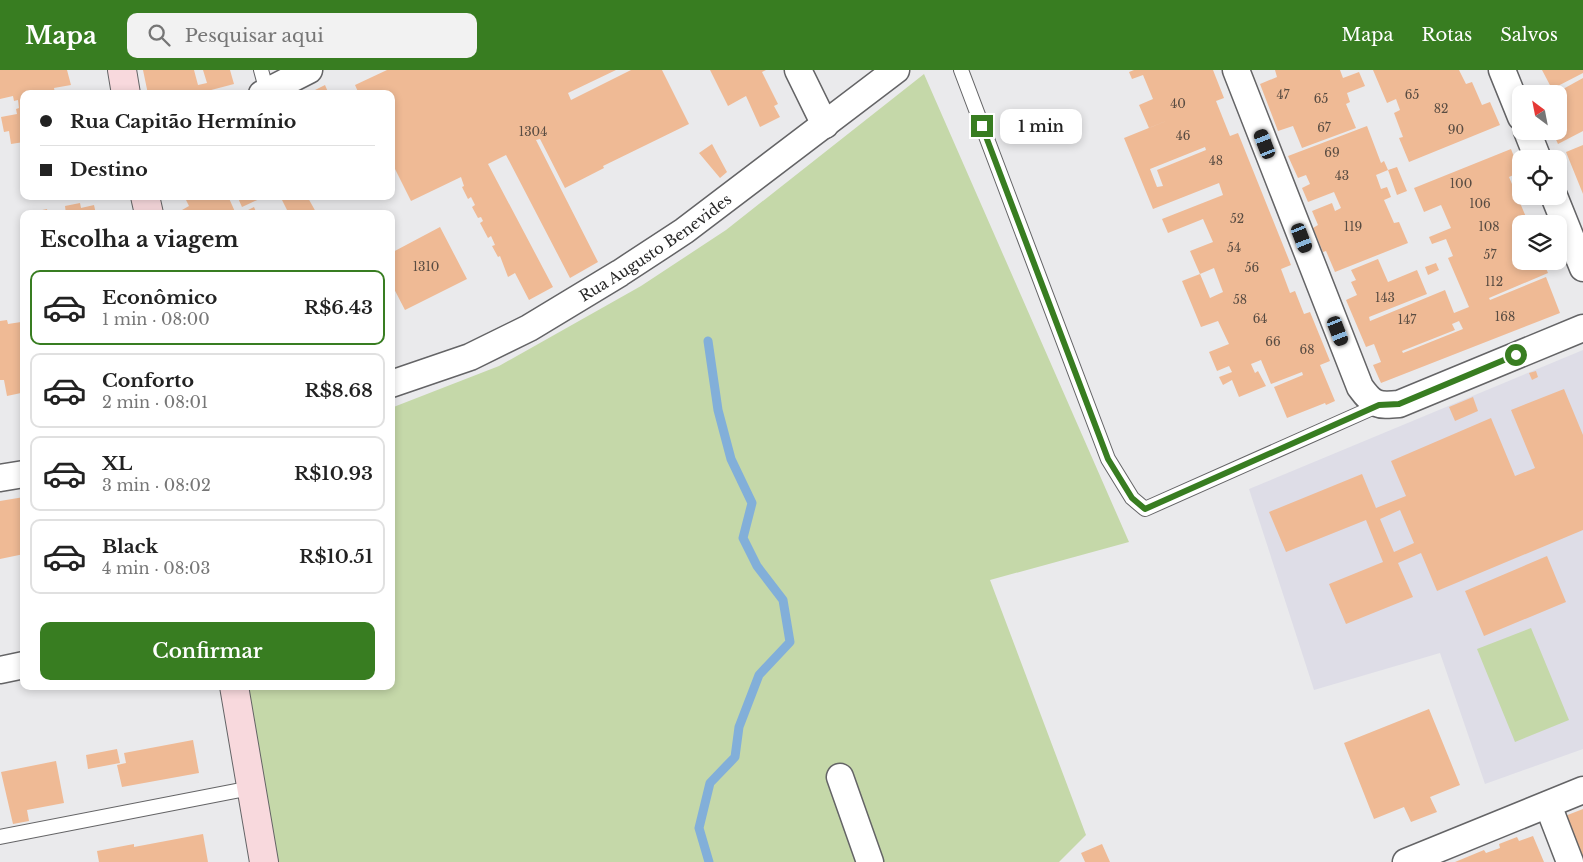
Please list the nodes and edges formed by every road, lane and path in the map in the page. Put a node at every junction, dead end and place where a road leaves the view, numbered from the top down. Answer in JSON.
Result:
{"nodes":[{"id":1,"x":122,"y":70,"type":"edge"},
{"id":2,"x":309,"y":70,"type":"edge"},
{"id":3,"x":798,"y":70,"type":"edge"},
{"id":4,"x":896,"y":70,"type":"edge"},
{"id":5,"x":961,"y":70,"type":"edge"},
{"id":6,"x":1236,"y":70,"type":"edge"},
{"id":7,"x":1502,"y":70,"type":"edge"},
{"id":8,"x":264,"y":85,"type":"edge"},
{"id":9,"x":125,"y":90,"type":"edge"},
{"id":10,"x":1512,"y":95,"type":"edge"},
{"id":11,"x":825,"y":125,"type":"junction"},
{"id":12,"x":1558,"y":205,"type":"edge"},
{"id":13,"x":1583,"y":268,"type":"edge"},
{"id":14,"x":1583,"y":328,"type":"edge"},
{"id":15,"x":395,"y":383,"type":"edge"},
{"id":16,"x":1379,"y":405,"type":"junction"},
{"id":17,"x":20,"y":475,"type":"edge"},
{"id":18,"x":0,"y":478,"type":"edge"},
{"id":19,"x":20,"y":667,"type":"edge"},
{"id":20,"x":0,"y":670,"type":"edge"},
{"id":21,"x":235,"y":690,"type":"edge"},
{"id":22,"x":840,"y":777,"type":"dead end"},
{"id":23,"x":251,"y":788,"type":"junction"},
{"id":24,"x":1583,"y":790,"type":"edge"},
{"id":25,"x":1548,"y":804,"type":"junction"},
{"id":26,"x":0,"y":837,"type":"edge"},
{"id":27,"x":264,"y":862,"type":"edge"},
{"id":28,"x":870,"y":862,"type":"edge"},
{"id":29,"x":1406,"y":862,"type":"edge"},
{"id":30,"x":1570,"y":862,"type":"edge"}],
"edges":[{"from":1,"to":9,"type":"main road"},
{"from":2,"to":8,"type":"street"},
{"from":3,"to":11,"type":"street"},
{"from":4,"to":11,"type":"street","name":"Rua Augusto Benevides"},
{"from":5,"to":16,"type":"lane"},
{"from":6,"to":16,"type":"street"},
{"from":7,"to":10,"type":"street"},
{"from":11,"to":15,"type":"street","name":"Rua Augusto Benevides"},
{"from":12,"to":13,"type":"street"},
{"from":14,"to":16,"type":"street"},
{"from":17,"to":18,"type":"street"},
{"from":19,"to":20,"type":"street"},
{"from":21,"to":23,"type":"main road"},
{"from":22,"to":28,"type":"street"},
{"from":23,"to":26,"type":"lane"},
{"from":23,"to":27,"type":"main road"},
{"from":24,"to":25,"type":"street"},
{"from":25,"to":29,"type":"street"},
{"from":25,"to":30,"type":"street"}]}
